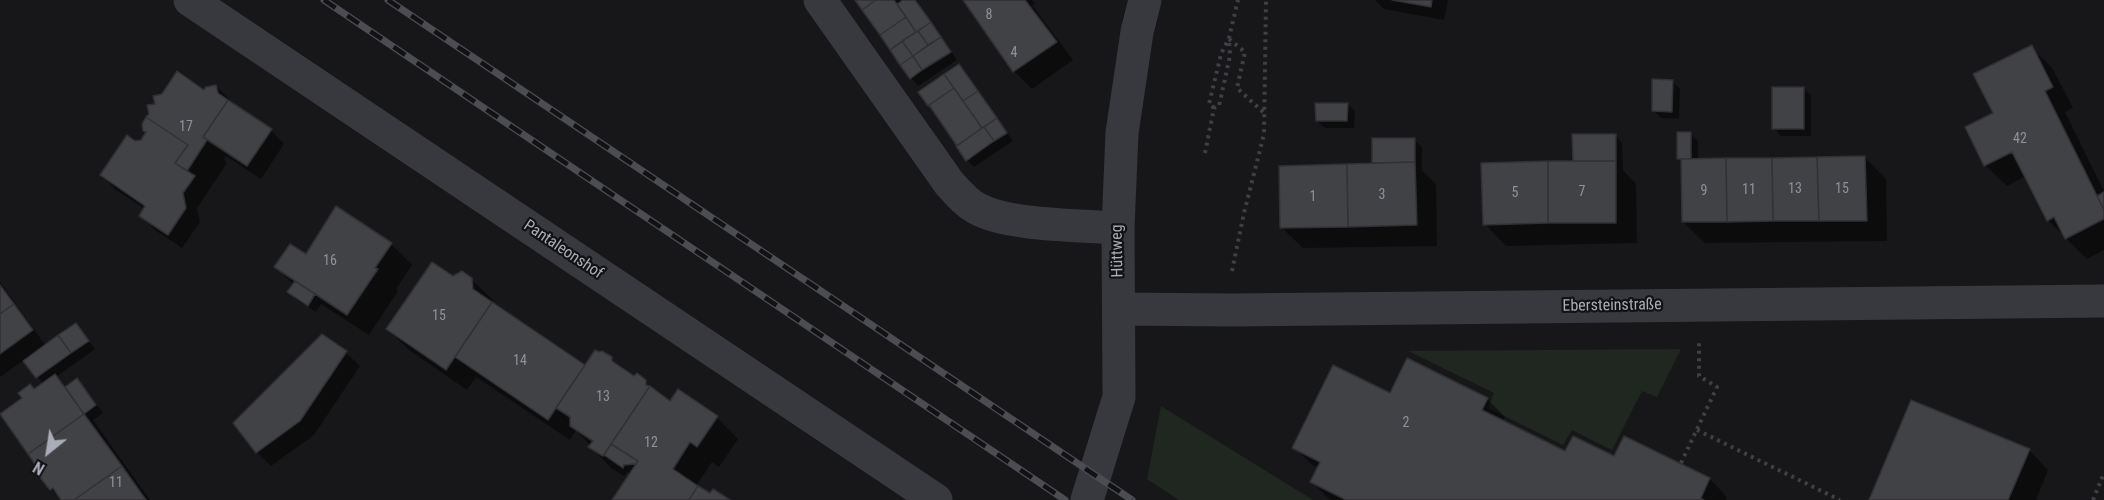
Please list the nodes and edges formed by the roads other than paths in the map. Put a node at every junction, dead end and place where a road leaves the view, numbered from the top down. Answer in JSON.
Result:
{"nodes":[{"id":1,"x":190,"y":0,"type":"edge"},
{"id":2,"x":820,"y":0,"type":"edge"},
{"id":3,"x":1145,"y":0,"type":"edge"},
{"id":4,"x":1118,"y":228,"type":"junction"},
{"id":5,"x":2104,"y":301,"type":"edge"},
{"id":6,"x":1119,"y":309,"type":"junction"},
{"id":7,"x":936,"y":500,"type":"edge"},
{"id":8,"x":1087,"y":500,"type":"edge"}],
"edges":[{"from":1,"to":7,"type":"street","name":"Pantaleonshof"},
{"from":2,"to":4,"type":"street"},
{"from":3,"to":4,"type":"street","name":"Hüttweg"},
{"from":4,"to":6,"type":"street","name":"Hüttweg"},
{"from":5,"to":6,"type":"street","name":"Ebersteinstraße"},
{"from":6,"to":8,"type":"street","name":"Hüttweg"}]}
